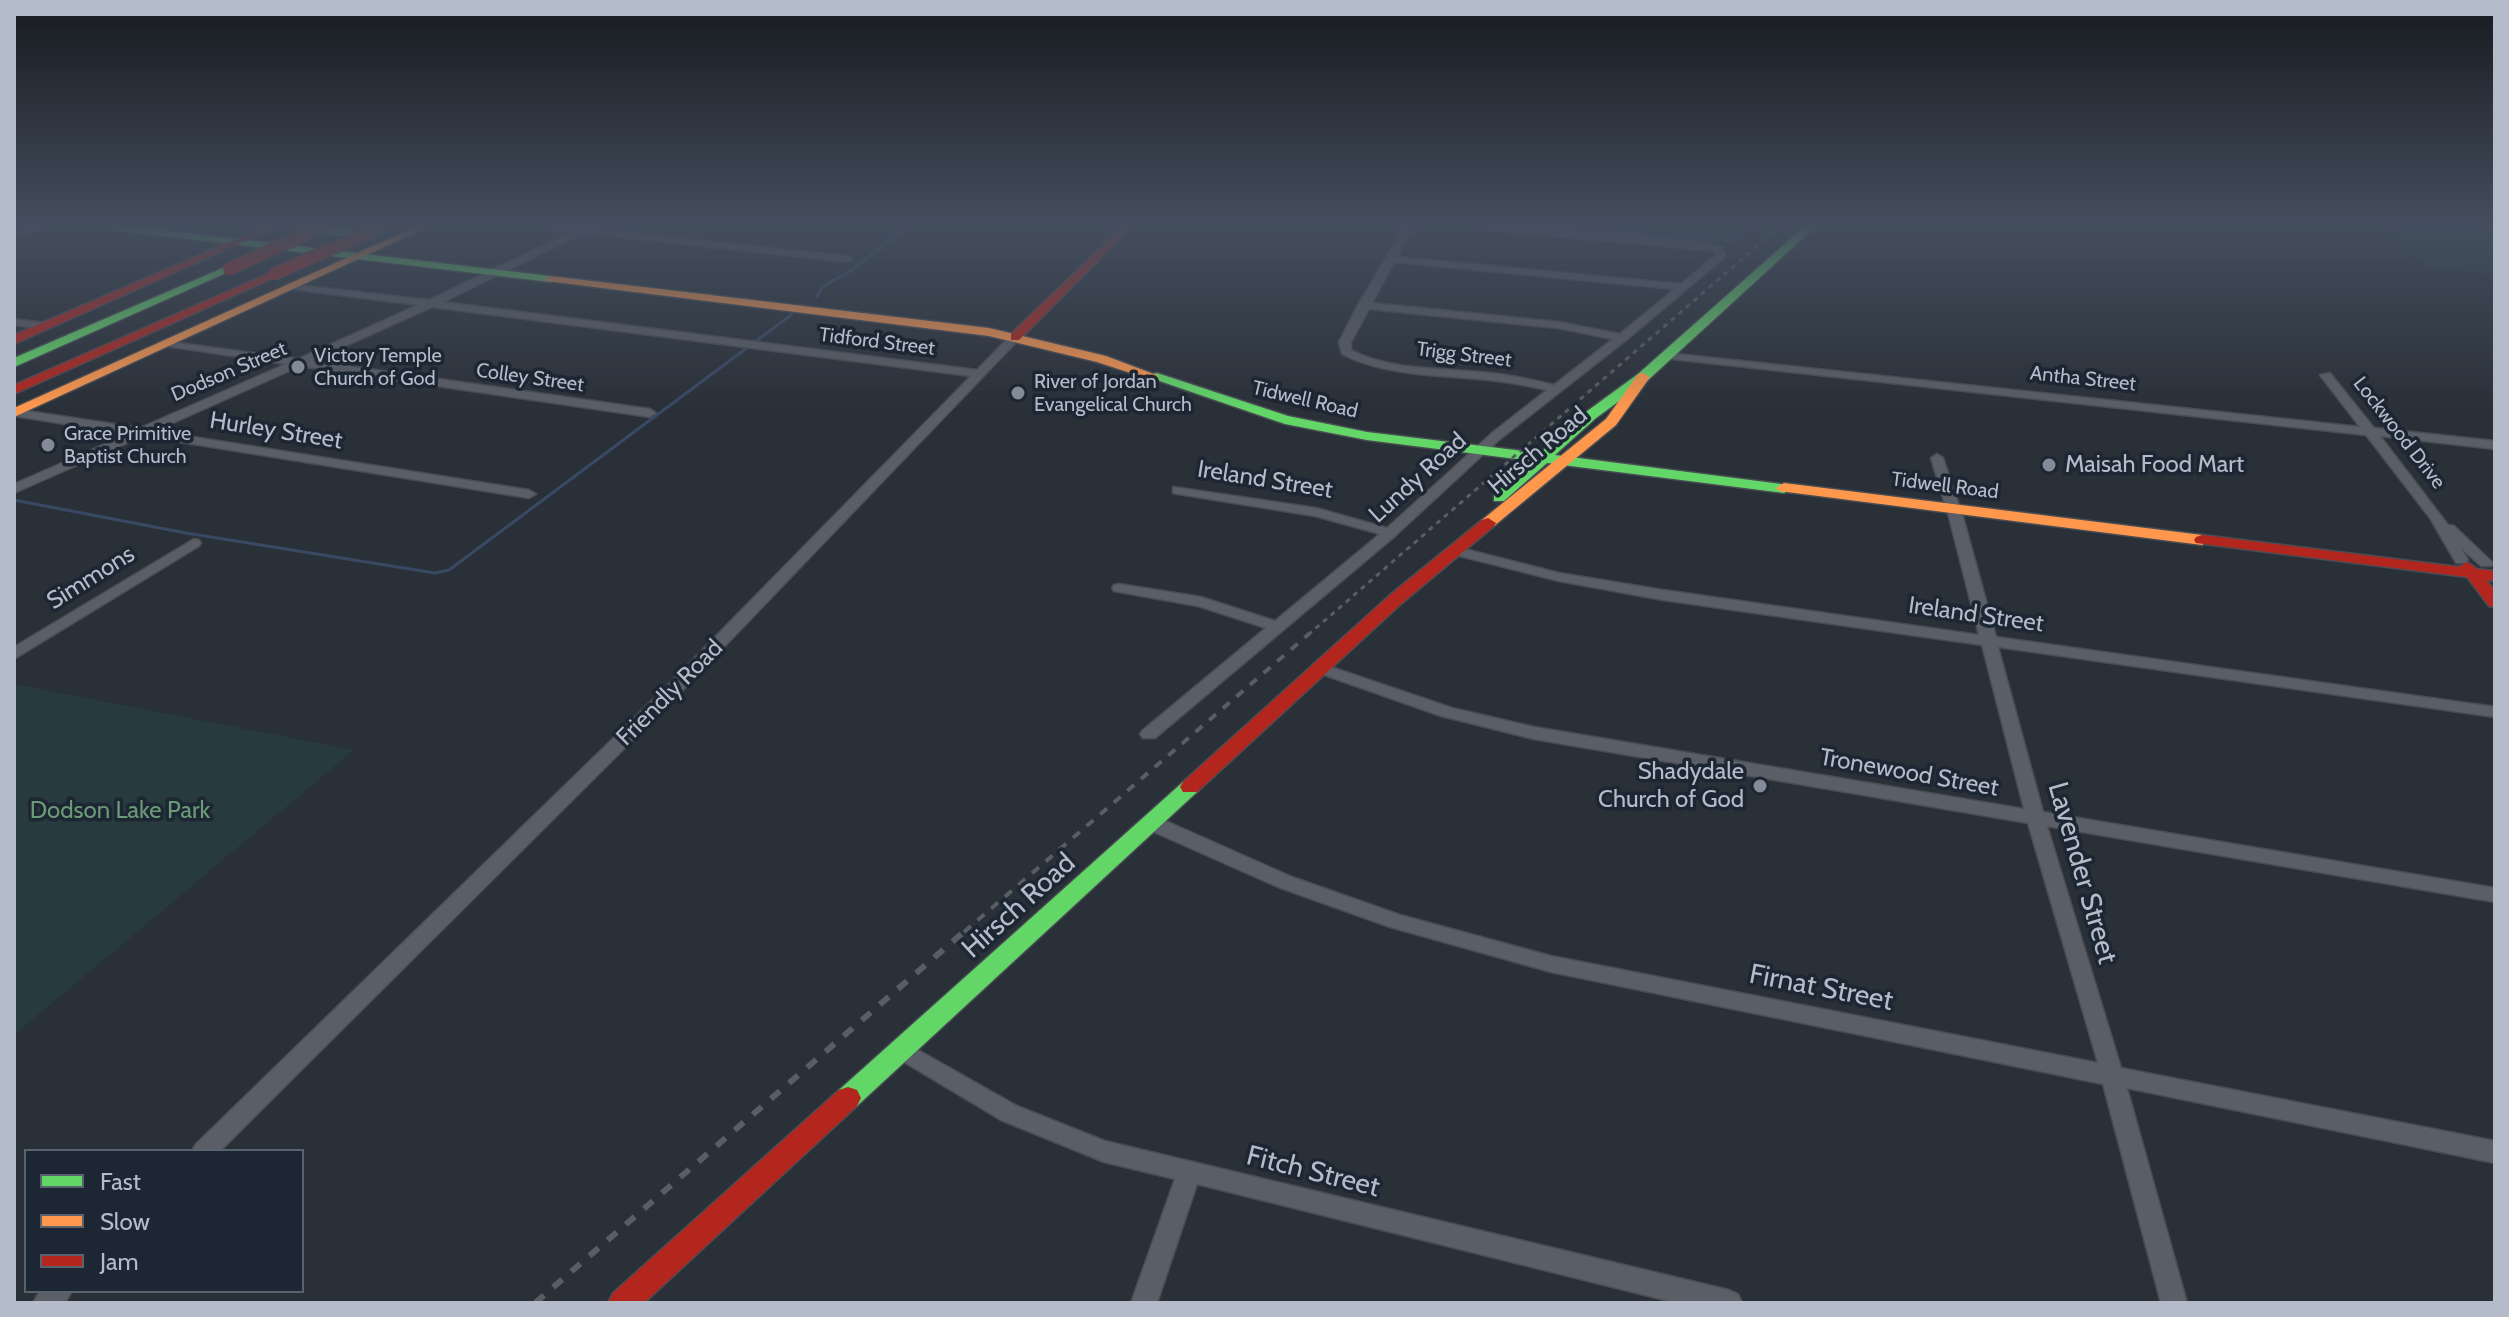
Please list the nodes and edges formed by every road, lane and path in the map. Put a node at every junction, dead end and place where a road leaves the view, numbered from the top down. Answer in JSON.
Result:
{"nodes":[{"id":1,"x":132,"y":288,"type":"edge"},
{"id":2,"x":200,"y":288,"type":"edge"},
{"id":3,"x":207,"y":288,"type":"edge"},
{"id":4,"x":242,"y":288,"type":"edge"},
{"id":5,"x":287,"y":288,"type":"edge"},
{"id":6,"x":311,"y":288,"type":"edge"},
{"id":7,"x":463,"y":288,"type":"edge"},
{"id":8,"x":663,"y":288,"type":"edge"},
{"id":9,"x":1064,"y":288,"type":"edge"},
{"id":10,"x":1372,"y":288,"type":"edge"},
{"id":11,"x":1681,"y":288,"type":"edge"},
{"id":12,"x":1742,"y":288,"type":"edge"},
{"id":13,"x":430,"y":304,"type":"junction"},
{"id":14,"x":1363,"y":305,"type":"junction"},
{"id":15,"x":14,"y":322,"type":"edge"},
{"id":16,"x":45,"y":326,"type":"junction"},
{"id":17,"x":1018,"y":334,"type":"junction"},
{"id":18,"x":1622,"y":338,"type":"junction"},
{"id":19,"x":14,"y":340,"type":"edge"},
{"id":20,"x":167,"y":343,"type":"junction"},
{"id":21,"x":1667,"y":356,"type":"junction"},
{"id":22,"x":14,"y":363,"type":"edge"},
{"id":23,"x":297,"y":363,"type":"junction"},
{"id":24,"x":981,"y":374,"type":"junction"},
{"id":25,"x":2326,"y":375,"type":"dead end"},
{"id":26,"x":14,"y":377,"type":"edge"},
{"id":27,"x":1557,"y":389,"type":"junction"},
{"id":28,"x":14,"y":390,"type":"edge"},
{"id":29,"x":15,"y":412,"type":"edge"},
{"id":30,"x":650,"y":413,"type":"dead end"},
{"id":31,"x":2370,"y":429,"type":"junction"},
{"id":32,"x":138,"y":431,"type":"junction"},
{"id":33,"x":2495,"y":445,"type":"edge"},
{"id":34,"x":1486,"y":447,"type":"junction"},
{"id":35,"x":1558,"y":455,"type":"junction"},
{"id":36,"x":1937,"y":458,"type":"dead end"},
{"id":37,"x":14,"y":489,"type":"edge"},
{"id":38,"x":1178,"y":490,"type":"dead end"},
{"id":39,"x":529,"y":494,"type":"dead end"},
{"id":40,"x":1952,"y":503,"type":"junction"},
{"id":41,"x":2436,"y":517,"type":"junction"},
{"id":42,"x":1390,"y":533,"type":"junction"},
{"id":43,"x":194,"y":543,"type":"dead end"},
{"id":44,"x":1453,"y":550,"type":"junction"},
{"id":45,"x":2484,"y":568,"type":"edge"},
{"id":46,"x":1119,"y":588,"type":"dead end"},
{"id":47,"x":2495,"y":602,"type":"edge"},
{"id":48,"x":1277,"y":627,"type":"junction"},
{"id":49,"x":1988,"y":641,"type":"junction"},
{"id":50,"x":14,"y":654,"type":"edge"},
{"id":51,"x":1322,"y":669,"type":"junction"},
{"id":52,"x":2495,"y":712,"type":"edge"},
{"id":53,"x":1149,"y":734,"type":"dead end"},
{"id":54,"x":2036,"y":819,"type":"junction"},
{"id":55,"x":1152,"y":823,"type":"junction"},
{"id":56,"x":2495,"y":895,"type":"edge"},
{"id":57,"x":902,"y":1050,"type":"junction"},
{"id":58,"x":2112,"y":1074,"type":"junction"},
{"id":59,"x":206,"y":1149,"type":"edge"},
{"id":60,"x":2495,"y":1152,"type":"edge"},
{"id":61,"x":1189,"y":1173,"type":"junction"},
{"id":62,"x":623,"y":1303,"type":"edge"},
{"id":63,"x":1144,"y":1303,"type":"edge"},
{"id":64,"x":1729,"y":1303,"type":"edge"},
{"id":65,"x":2174,"y":1303,"type":"edge"}],
"edges":[{"from":1,"to":16,"type":"main road"},
{"from":2,"to":22,"type":"main road"},
{"from":3,"to":26,"type":"main road"},
{"from":4,"to":28,"type":"main road","bridge":true},
{"from":5,"to":20,"type":"main road"},
{"from":6,"to":13,"type":"street","name":"Tidford Street"},
{"from":7,"to":13,"type":"street","name":"Dodson Street"},
{"from":8,"to":17,"type":"main road","name":"Tidwell Road"},
{"from":9,"to":17,"type":"main road","name":"Friendly Road"},
{"from":10,"to":14,"type":"street"},
{"from":11,"to":18,"type":"street","name":"Lundy Road"},
{"from":12,"to":21,"type":"main road","name":"Hirsch Road"},
{"from":13,"to":23,"type":"street","name":"Dodson Street"},
{"from":13,"to":24,"type":"street","name":"Tidford Street"},
{"from":14,"to":18,"type":"street"},
{"from":14,"to":27,"type":"street","name":"Trigg Street"},
{"from":15,"to":16,"type":"street"},
{"from":16,"to":19,"type":"main road"},
{"from":17,"to":24,"type":"street","name":"Friendly Road"},
{"from":17,"to":34,"type":"main road","name":"Tidwell Road"},
{"from":18,"to":27,"type":"street","name":"Lundy Road"},
{"from":20,"to":23,"type":"street","name":"Colley Street"},
{"from":20,"to":29,"type":"main road"},
{"from":21,"to":31,"type":"street","name":"Antha Street"},
{"from":21,"to":35,"type":"main road","name":"Hirsch Road"},
{"from":23,"to":30,"type":"street","name":"Colley Street"},
{"from":23,"to":32,"type":"street","name":"Dodson Street"},
{"from":24,"to":59,"type":"street","name":"Friendly Road"},
{"from":25,"to":31,"type":"street","name":"Lockwood Drive"},
{"from":27,"to":34,"type":"street","name":"Lundy Road"},
{"from":29,"to":32,"type":"street","name":"Hurley Street"},
{"from":31,"to":33,"type":"street","name":"Antha Street"},
{"from":31,"to":41,"type":"street","name":"Lockwood Drive"},
{"from":32,"to":37,"type":"street","name":"Dodson Street"},
{"from":32,"to":39,"type":"street","name":"Hurley Street"},
{"from":34,"to":35,"type":"main road","name":"Tidwell Road"},
{"from":34,"to":42,"type":"street","name":"Lundy Road"},
{"from":35,"to":40,"type":"main road","name":"Tidwell Road"},
{"from":35,"to":44,"type":"main road","name":"Hirsch Road"},
{"from":36,"to":40,"type":"street","name":"Lavender Street"},
{"from":38,"to":42,"type":"street","name":"Ireland Street"},
{"from":40,"to":45,"type":"main road","name":"Tidwell Road"},
{"from":40,"to":49,"type":"street","name":"Lavender Street"},
{"from":41,"to":45,"type":"street","name":"Lockwood Drive"},
{"from":41,"to":45,"type":"street","name":"Lockwood Drive"},
{"from":42,"to":48,"type":"street","name":"Lundy Road"},
{"from":43,"to":50,"type":"street","name":"Simmons"},
{"from":44,"to":49,"type":"street","name":"Ireland Street"},
{"from":44,"to":51,"type":"main road","name":"Hirsch Road"},
{"from":45,"to":47,"type":"main road","name":"Lockwood Drive"},
{"from":46,"to":48,"type":"street"},
{"from":48,"to":53,"type":"street","name":"Lundy Road"},
{"from":49,"to":52,"type":"street","name":"Ireland Street"},
{"from":49,"to":54,"type":"street","name":"Lavender Street"},
{"from":51,"to":54,"type":"street","name":"Tronewood Street"},
{"from":51,"to":55,"type":"main road","name":"Hirsch Road"},
{"from":54,"to":56,"type":"street","name":"Tronewood Street"},
{"from":54,"to":58,"type":"street","name":"Lavender Street"},
{"from":55,"to":57,"type":"main road","name":"Hirsch Road"},
{"from":55,"to":58,"type":"street","name":"Firnat Street"},
{"from":57,"to":61,"type":"street","name":"Fitch Street"},
{"from":57,"to":62,"type":"main road","name":"Hirsch Road"},
{"from":58,"to":60,"type":"street","name":"Firnat Street"},
{"from":58,"to":65,"type":"street","name":"Lavender Street"},
{"from":61,"to":63,"type":"street"},
{"from":61,"to":64,"type":"street","name":"Fitch Street"}]}
